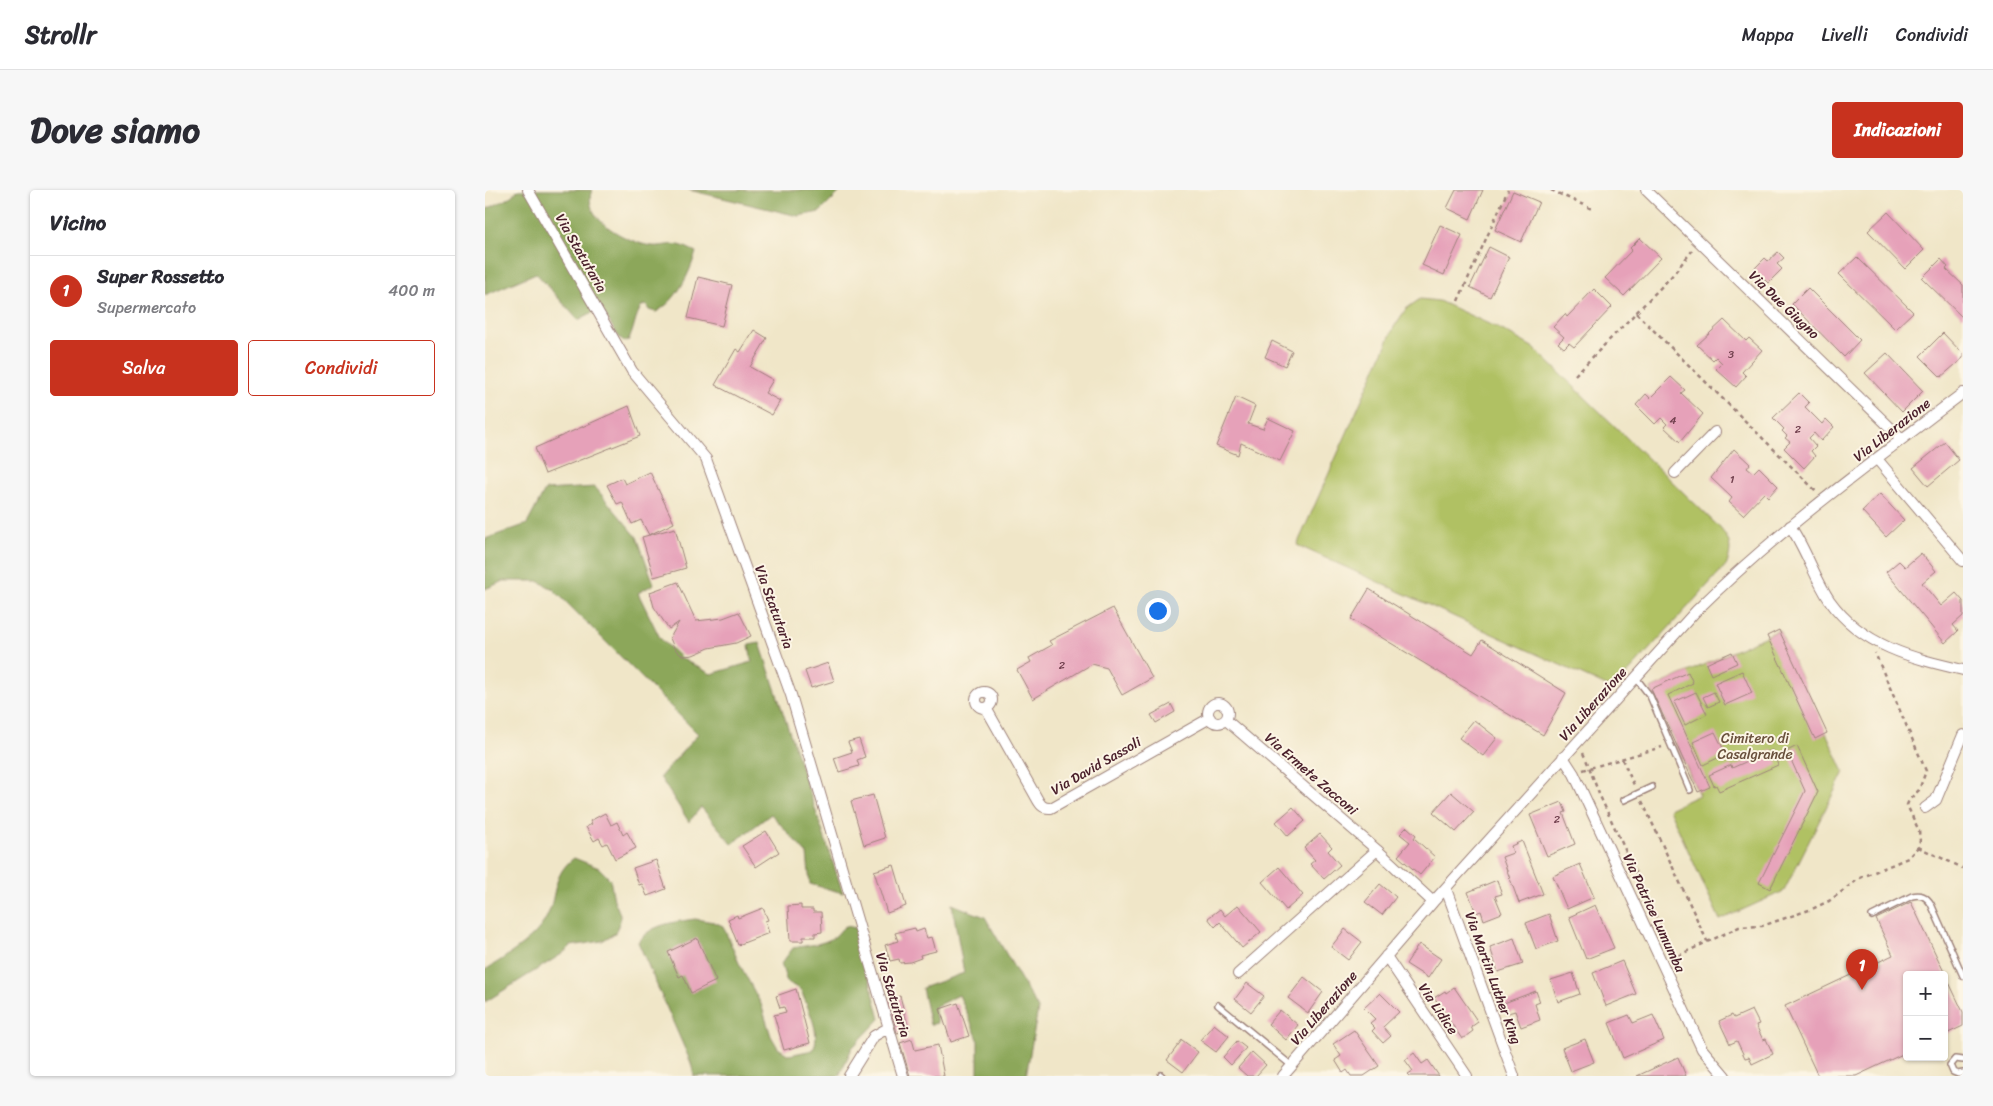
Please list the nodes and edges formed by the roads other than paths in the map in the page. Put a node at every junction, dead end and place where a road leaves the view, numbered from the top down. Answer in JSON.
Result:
{"nodes":[{"id":1,"x":529,"y":190,"type":"edge"},
{"id":2,"x":1646,"y":190,"type":"edge"},
{"id":3,"x":1963,"y":393,"type":"edge"},
{"id":4,"x":1715,"y":432,"type":"dead end"},
{"id":5,"x":1902,"y":439,"type":"junction"},
{"id":6,"x":1877,"y":459,"type":"junction"},
{"id":7,"x":1675,"y":473,"type":"dead end"},
{"id":8,"x":1790,"y":526,"type":"junction"},
{"id":9,"x":1963,"y":561,"type":"edge"},
{"id":10,"x":1963,"y":670,"type":"edge"},
{"id":11,"x":1636,"y":678,"type":"junction"},
{"id":12,"x":986,"y":708,"type":"dead end"},
{"id":13,"x":1210,"y":718,"type":"junction"},
{"id":14,"x":1226,"y":720,"type":"junction"},
{"id":15,"x":1963,"y":735,"type":"edge"},
{"id":16,"x":1563,"y":758,"type":"junction"},
{"id":17,"x":1652,"y":787,"type":"dead end"},
{"id":18,"x":1690,"y":790,"type":"dead end"},
{"id":19,"x":1624,"y":800,"type":"dead end"},
{"id":20,"x":1925,"y":808,"type":"dead end"},
{"id":21,"x":1377,"y":850,"type":"junction"},
{"id":22,"x":1446,"y":888,"type":"junction"},
{"id":23,"x":1433,"y":902,"type":"junction"},
{"id":24,"x":1872,"y":916,"type":"dead end"},
{"id":25,"x":1386,"y":956,"type":"junction"},
{"id":26,"x":1238,"y":974,"type":"dead end"},
{"id":27,"x":1963,"y":976,"type":"edge"},
{"id":28,"x":1219,"y":1005,"type":"dead end"},
{"id":29,"x":888,"y":1028,"type":"junction"},
{"id":30,"x":1963,"y":1059,"type":"edge"},
{"id":31,"x":1292,"y":1066,"type":"junction"},
{"id":32,"x":1960,"y":1074,"type":"edge"},
{"id":33,"x":849,"y":1076,"type":"edge"},
{"id":34,"x":903,"y":1076,"type":"edge"},
{"id":35,"x":1283,"y":1076,"type":"edge"},
{"id":36,"x":1467,"y":1076,"type":"edge"},
{"id":37,"x":1514,"y":1076,"type":"edge"},
{"id":38,"x":1725,"y":1076,"type":"edge"}],
"edges":[{"from":1,"to":29,"type":"street","name":"Via Statutaria"},
{"from":2,"to":5,"type":"street","name":"Via Due Giugno"},
{"from":3,"to":5,"type":"street","name":"Via Liberazione"},
{"from":4,"to":7,"type":"street"},
{"from":5,"to":6,"type":"street","name":"Via Liberazione"},
{"from":6,"to":8,"type":"street","name":"Via Liberazione"},
{"from":6,"to":9,"type":"street"},
{"from":8,"to":10,"type":"street"},
{"from":8,"to":11,"type":"street","name":"Via Liberazione"},
{"from":11,"to":16,"type":"street","name":"Via Liberazione"},
{"from":11,"to":18,"type":"lane"},
{"from":12,"to":13,"type":"street","name":"Via David Sassoli"},
{"from":13,"to":14,"type":"street"},
{"from":13,"to":14,"type":"street"},
{"from":14,"to":21,"type":"street","name":"Via Ermete Zacconi"},
{"from":15,"to":20,"type":"street"},
{"from":16,"to":22,"type":"street","name":"Via Liberazione"},
{"from":16,"to":38,"type":"street","name":"Via Patrice Lumumba"},
{"from":17,"to":19,"type":"lane"},
{"from":21,"to":23,"type":"street","name":"Via Ermete Zacconi"},
{"from":21,"to":26,"type":"street"},
{"from":22,"to":23,"type":"street","name":"Via Liberazione"},
{"from":22,"to":37,"type":"street","name":"Via Martin Luther King"},
{"from":23,"to":25,"type":"street","name":"Via Liberazione"},
{"from":24,"to":27,"type":"lane"},
{"from":25,"to":31,"type":"street","name":"Via Liberazione"},
{"from":25,"to":36,"type":"street","name":"Via Lidice"},
{"from":28,"to":31,"type":"lane"},
{"from":29,"to":33,"type":"street"},
{"from":29,"to":34,"type":"street","name":"Via Statutaria"},
{"from":30,"to":32,"type":"lane"},
{"from":31,"to":35,"type":"street","name":"Via Liberazione"}]}
